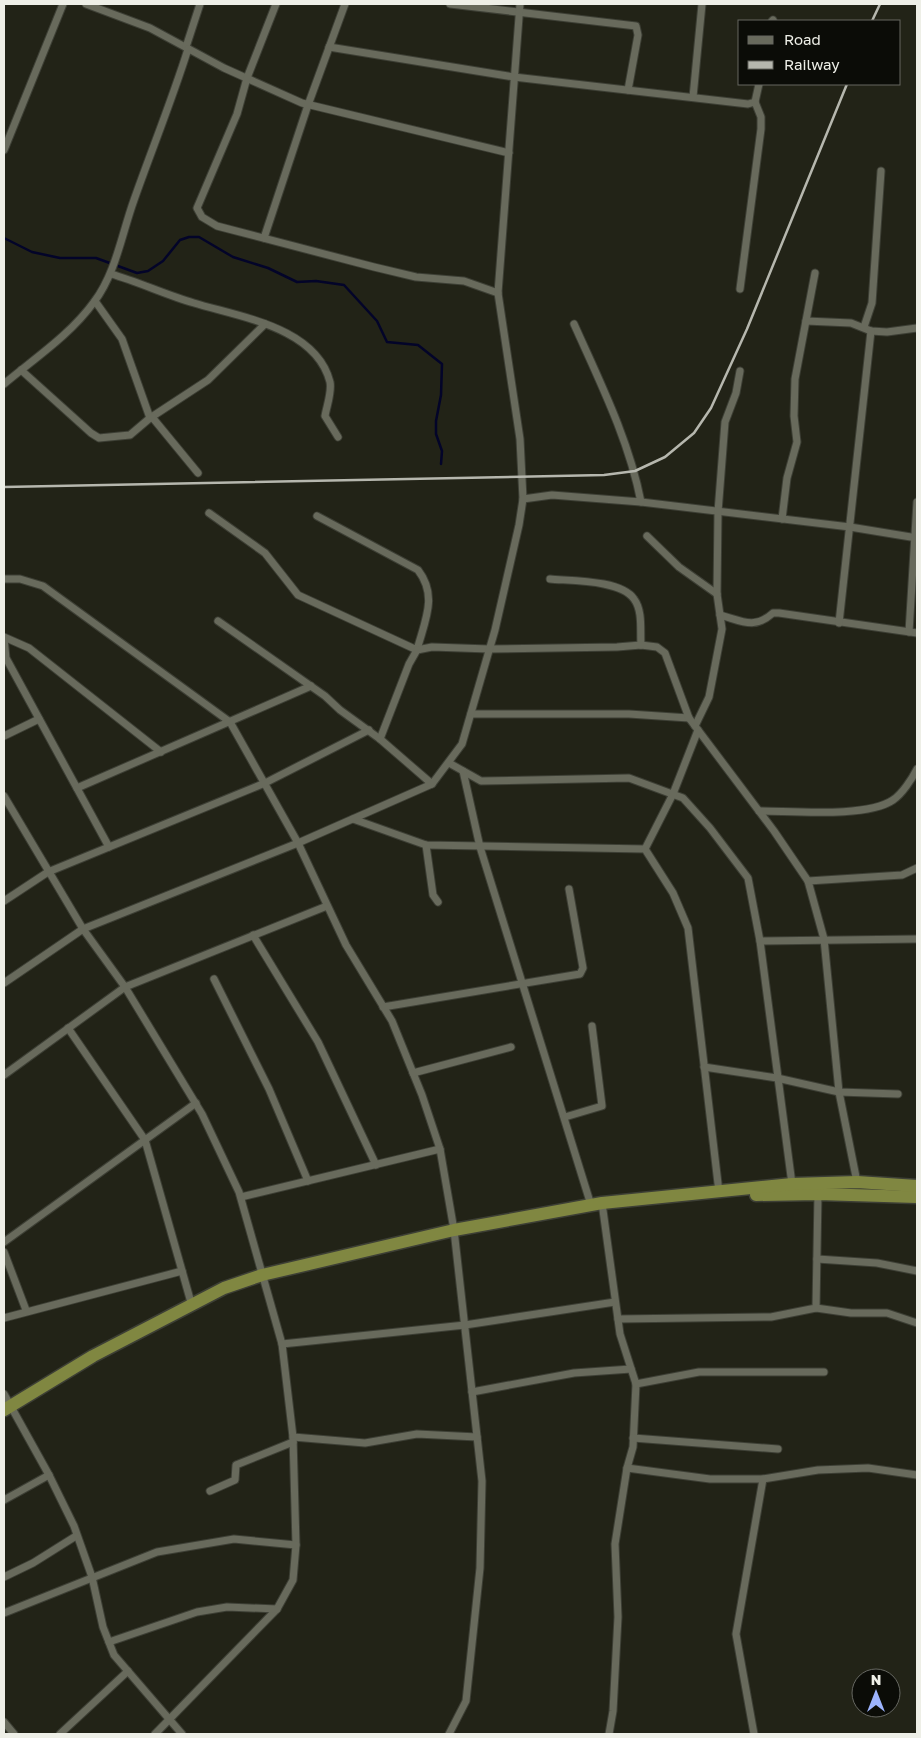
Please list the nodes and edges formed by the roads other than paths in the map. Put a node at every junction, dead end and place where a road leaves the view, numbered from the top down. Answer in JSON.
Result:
{"nodes":[{"id":1,"x":63,"y":4,"type":"edge"},
{"id":2,"x":86,"y":4,"type":"edge"},
{"id":3,"x":200,"y":4,"type":"edge"},
{"id":4,"x":276,"y":4,"type":"edge"},
{"id":5,"x":345,"y":4,"type":"edge"},
{"id":6,"x":450,"y":4,"type":"edge"},
{"id":7,"x":520,"y":4,"type":"edge"},
{"id":8,"x":702,"y":4,"type":"edge"},
{"id":9,"x":519,"y":12,"type":"junction"},
{"id":10,"x":329,"y":47,"type":"junction"},
{"id":11,"x":187,"y":48,"type":"junction"},
{"id":12,"x":514,"y":77,"type":"junction"},
{"id":13,"x":247,"y":78,"type":"junction"},
{"id":14,"x":759,"y":85,"type":"edge"},
{"id":15,"x":628,"y":90,"type":"junction"},
{"id":16,"x":693,"y":97,"type":"junction"},
{"id":17,"x":755,"y":102,"type":"junction"},
{"id":18,"x":308,"y":105,"type":"junction"},
{"id":19,"x":4,"y":150,"type":"edge"},
{"id":20,"x":508,"y":153,"type":"junction"},
{"id":21,"x":881,"y":171,"type":"dead end"},
{"id":22,"x":264,"y":238,"type":"junction"},
{"id":23,"x":111,"y":272,"type":"junction"},
{"id":24,"x":815,"y":273,"type":"dead end"},
{"id":25,"x":740,"y":289,"type":"dead end"},
{"id":26,"x":498,"y":293,"type":"junction"},
{"id":27,"x":95,"y":301,"type":"junction"},
{"id":28,"x":806,"y":321,"type":"junction"},
{"id":29,"x":264,"y":324,"type":"junction"},
{"id":30,"x":574,"y":324,"type":"dead end"},
{"id":31,"x":917,"y":328,"type":"edge"},
{"id":32,"x":868,"y":329,"type":"junction"},
{"id":33,"x":20,"y":370,"type":"junction"},
{"id":34,"x":740,"y":370,"type":"dead end"},
{"id":35,"x":4,"y":384,"type":"edge"},
{"id":36,"x":151,"y":418,"type":"junction"},
{"id":37,"x":338,"y":437,"type":"dead end"},
{"id":38,"x":198,"y":473,"type":"dead end"},
{"id":39,"x":522,"y":498,"type":"junction"},
{"id":40,"x":641,"y":502,"type":"junction"},
{"id":41,"x":917,"y":502,"type":"edge"},
{"id":42,"x":718,"y":512,"type":"junction"},
{"id":43,"x":209,"y":513,"type":"dead end"},
{"id":44,"x":317,"y":516,"type":"dead end"},
{"id":45,"x":782,"y":520,"type":"junction"},
{"id":46,"x":850,"y":527,"type":"junction"},
{"id":47,"x":647,"y":536,"type":"dead end"},
{"id":48,"x":916,"y":538,"type":"edge"},
{"id":49,"x":4,"y":579,"type":"edge"},
{"id":50,"x":550,"y":579,"type":"dead end"},
{"id":51,"x":717,"y":594,"type":"junction"},
{"id":52,"x":720,"y":615,"type":"junction"},
{"id":53,"x":218,"y":621,"type":"dead end"},
{"id":54,"x":839,"y":623,"type":"junction"},
{"id":55,"x":909,"y":632,"type":"junction"},
{"id":56,"x":917,"y":633,"type":"edge"},
{"id":57,"x":4,"y":637,"type":"edge"},
{"id":58,"x":640,"y":644,"type":"junction"},
{"id":59,"x":489,"y":649,"type":"junction"},
{"id":60,"x":418,"y":650,"type":"junction"},
{"id":61,"x":311,"y":686,"type":"junction"},
{"id":62,"x":471,"y":714,"type":"junction"},
{"id":63,"x":689,"y":718,"type":"junction"},
{"id":64,"x":40,"y":719,"type":"junction"},
{"id":65,"x":230,"y":722,"type":"junction"},
{"id":66,"x":696,"y":728,"type":"junction"},
{"id":67,"x":369,"y":730,"type":"junction"},
{"id":68,"x":4,"y":736,"type":"edge"},
{"id":69,"x":380,"y":739,"type":"junction"},
{"id":70,"x":161,"y":752,"type":"junction"},
{"id":71,"x":449,"y":763,"type":"junction"},
{"id":72,"x":463,"y":770,"type":"junction"},
{"id":73,"x":917,"y":770,"type":"edge"},
{"id":74,"x":264,"y":783,"type":"junction"},
{"id":75,"x":432,"y":784,"type":"junction"},
{"id":76,"x":77,"y":788,"type":"junction"},
{"id":77,"x":672,"y":794,"type":"junction"},
{"id":78,"x":4,"y":796,"type":"edge"},
{"id":79,"x":759,"y":811,"type":"junction"},
{"id":80,"x":353,"y":819,"type":"junction"},
{"id":81,"x":298,"y":843,"type":"junction"},
{"id":82,"x":426,"y":845,"type":"junction"},
{"id":83,"x":109,"y":847,"type":"junction"},
{"id":84,"x":480,"y":847,"type":"junction"},
{"id":85,"x":645,"y":849,"type":"junction"},
{"id":86,"x":917,"y":868,"type":"edge"},
{"id":87,"x":48,"y":872,"type":"junction"},
{"id":88,"x":808,"y":881,"type":"junction"},
{"id":89,"x":569,"y":889,"type":"dead end"},
{"id":90,"x":4,"y":901,"type":"edge"},
{"id":91,"x":438,"y":902,"type":"dead end"},
{"id":92,"x":327,"y":906,"type":"junction"},
{"id":93,"x":83,"y":929,"type":"junction"},
{"id":94,"x":253,"y":936,"type":"junction"},
{"id":95,"x":824,"y":939,"type":"junction"},
{"id":96,"x":917,"y":939,"type":"edge"},
{"id":97,"x":760,"y":942,"type":"junction"},
{"id":98,"x":214,"y":979,"type":"dead end"},
{"id":99,"x":4,"y":983,"type":"edge"},
{"id":100,"x":524,"y":984,"type":"junction"},
{"id":101,"x":125,"y":987,"type":"junction"},
{"id":102,"x":383,"y":1007,"type":"junction"},
{"id":103,"x":592,"y":1026,"type":"dead end"},
{"id":104,"x":68,"y":1028,"type":"junction"},
{"id":105,"x":511,"y":1047,"type":"dead end"},
{"id":106,"x":704,"y":1067,"type":"junction"},
{"id":107,"x":413,"y":1072,"type":"junction"},
{"id":108,"x":4,"y":1075,"type":"edge"},
{"id":109,"x":777,"y":1078,"type":"junction"},
{"id":110,"x":839,"y":1092,"type":"junction"},
{"id":111,"x":898,"y":1094,"type":"dead end"},
{"id":112,"x":196,"y":1103,"type":"junction"},
{"id":113,"x":564,"y":1117,"type":"junction"},
{"id":114,"x":145,"y":1140,"type":"junction"},
{"id":115,"x":440,"y":1150,"type":"junction"},
{"id":116,"x":376,"y":1165,"type":"junction"},
{"id":117,"x":308,"y":1181,"type":"junction"},
{"id":118,"x":857,"y":1182,"type":"junction"},
{"id":119,"x":792,"y":1184,"type":"junction"},
{"id":120,"x":917,"y":1186,"type":"edge"},
{"id":121,"x":719,"y":1192,"type":"junction"},
{"id":122,"x":818,"y":1194,"type":"junction"},
{"id":123,"x":241,"y":1197,"type":"junction"},
{"id":124,"x":917,"y":1197,"type":"edge"},
{"id":125,"x":597,"y":1204,"type":"junction"},
{"id":126,"x":454,"y":1230,"type":"junction"},
{"id":127,"x":4,"y":1242,"type":"edge"},
{"id":128,"x":4,"y":1252,"type":"edge"},
{"id":129,"x":817,"y":1259,"type":"junction"},
{"id":130,"x":182,"y":1271,"type":"junction"},
{"id":131,"x":917,"y":1271,"type":"edge"},
{"id":132,"x":262,"y":1274,"type":"junction"},
{"id":133,"x":615,"y":1302,"type":"junction"},
{"id":134,"x":192,"y":1306,"type":"junction"},
{"id":135,"x":816,"y":1308,"type":"junction"},
{"id":136,"x":26,"y":1310,"type":"junction"},
{"id":137,"x":4,"y":1318,"type":"edge"},
{"id":138,"x":618,"y":1319,"type":"junction"},
{"id":139,"x":917,"y":1324,"type":"edge"},
{"id":140,"x":465,"y":1325,"type":"junction"},
{"id":141,"x":282,"y":1344,"type":"junction"},
{"id":142,"x":631,"y":1369,"type":"junction"},
{"id":143,"x":824,"y":1372,"type":"dead end"},
{"id":144,"x":636,"y":1384,"type":"junction"},
{"id":145,"x":472,"y":1392,"type":"junction"},
{"id":146,"x":4,"y":1394,"type":"edge"},
{"id":147,"x":7,"y":1408,"type":"edge"},
{"id":148,"x":477,"y":1437,"type":"junction"},
{"id":149,"x":634,"y":1438,"type":"junction"},
{"id":150,"x":293,"y":1440,"type":"junction"},
{"id":151,"x":778,"y":1449,"type":"dead end"},
{"id":152,"x":627,"y":1468,"type":"junction"},
{"id":153,"x":49,"y":1474,"type":"junction"},
{"id":154,"x":917,"y":1475,"type":"edge"},
{"id":155,"x":764,"y":1479,"type":"junction"},
{"id":156,"x":210,"y":1491,"type":"dead end"},
{"id":157,"x":4,"y":1500,"type":"edge"},
{"id":158,"x":76,"y":1536,"type":"junction"},
{"id":159,"x":296,"y":1545,"type":"junction"},
{"id":160,"x":92,"y":1577,"type":"junction"},
{"id":161,"x":4,"y":1578,"type":"edge"},
{"id":162,"x":277,"y":1609,"type":"junction"},
{"id":163,"x":4,"y":1613,"type":"edge"},
{"id":164,"x":109,"y":1642,"type":"junction"},
{"id":165,"x":128,"y":1671,"type":"junction"},
{"id":166,"x":169,"y":1720,"type":"junction"},
{"id":167,"x":4,"y":1722,"type":"edge"},
{"id":168,"x":14,"y":1734,"type":"edge"},
{"id":169,"x":60,"y":1734,"type":"edge"},
{"id":170,"x":155,"y":1734,"type":"edge"},
{"id":171,"x":182,"y":1734,"type":"edge"},
{"id":172,"x":449,"y":1734,"type":"edge"},
{"id":173,"x":608,"y":1734,"type":"edge"},
{"id":174,"x":754,"y":1734,"type":"edge"}],
"edges":[{"from":1,"to":19,"type":"street"},
{"from":2,"to":11,"type":"street"},
{"from":3,"to":11,"type":"street"},
{"from":4,"to":13,"type":"street"},
{"from":5,"to":10,"type":"street"},
{"from":6,"to":9,"type":"street"},
{"from":7,"to":9,"type":"street"},
{"from":8,"to":16,"type":"street"},
{"from":9,"to":12,"type":"street"},
{"from":9,"to":15,"type":"street"},
{"from":10,"to":12,"type":"street"},
{"from":10,"to":18,"type":"street"},
{"from":11,"to":13,"type":"street"},
{"from":11,"to":23,"type":"street"},
{"from":12,"to":15,"type":"street"},
{"from":12,"to":20,"type":"street"},
{"from":13,"to":18,"type":"street"},
{"from":13,"to":22,"type":"street"},
{"from":14,"to":17,"type":"street"},
{"from":15,"to":16,"type":"street"},
{"from":16,"to":17,"type":"street"},
{"from":17,"to":25,"type":"street"},
{"from":18,"to":20,"type":"street"},
{"from":18,"to":22,"type":"street"},
{"from":20,"to":26,"type":"street"},
{"from":21,"to":32,"type":"street"},
{"from":22,"to":26,"type":"street"},
{"from":23,"to":27,"type":"street"},
{"from":23,"to":29,"type":"street"},
{"from":24,"to":28,"type":"street"},
{"from":26,"to":39,"type":"street"},
{"from":27,"to":33,"type":"street"},
{"from":27,"to":36,"type":"street"},
{"from":28,"to":32,"type":"street"},
{"from":28,"to":45,"type":"street"},
{"from":29,"to":36,"type":"street"},
{"from":29,"to":37,"type":"street"},
{"from":30,"to":40,"type":"street"},
{"from":31,"to":32,"type":"street"},
{"from":32,"to":46,"type":"street"},
{"from":33,"to":35,"type":"street"},
{"from":33,"to":36,"type":"street"},
{"from":34,"to":42,"type":"street"},
{"from":36,"to":38,"type":"street"},
{"from":39,"to":40,"type":"street"},
{"from":39,"to":59,"type":"street"},
{"from":40,"to":42,"type":"street"},
{"from":41,"to":48,"type":"street"},
{"from":42,"to":45,"type":"street"},
{"from":42,"to":51,"type":"street"},
{"from":43,"to":60,"type":"street"},
{"from":44,"to":60,"type":"street"},
{"from":45,"to":46,"type":"street"},
{"from":46,"to":48,"type":"street"},
{"from":46,"to":54,"type":"street"},
{"from":47,"to":51,"type":"street"},
{"from":48,"to":55,"type":"street"},
{"from":49,"to":65,"type":"street"},
{"from":50,"to":58,"type":"street"},
{"from":51,"to":52,"type":"street"},
{"from":52,"to":54,"type":"street"},
{"from":52,"to":66,"type":"street"},
{"from":53,"to":61,"type":"street"},
{"from":54,"to":55,"type":"street"},
{"from":55,"to":56,"type":"street"},
{"from":57,"to":64,"type":"street"},
{"from":57,"to":70,"type":"street"},
{"from":58,"to":59,"type":"street"},
{"from":58,"to":63,"type":"street"},
{"from":59,"to":60,"type":"street"},
{"from":59,"to":62,"type":"street"},
{"from":60,"to":69,"type":"street"},
{"from":61,"to":65,"type":"street"},
{"from":61,"to":67,"type":"street"},
{"from":62,"to":63,"type":"street"},
{"from":62,"to":71,"type":"street"},
{"from":63,"to":66,"type":"street"},
{"from":64,"to":68,"type":"street"},
{"from":64,"to":76,"type":"street"},
{"from":65,"to":70,"type":"street"},
{"from":65,"to":74,"type":"street"},
{"from":66,"to":77,"type":"street"},
{"from":66,"to":79,"type":"street"},
{"from":67,"to":69,"type":"street"},
{"from":67,"to":74,"type":"street"},
{"from":69,"to":75,"type":"street"},
{"from":70,"to":76,"type":"street"},
{"from":71,"to":72,"type":"street"},
{"from":71,"to":75,"type":"street"},
{"from":72,"to":77,"type":"street"},
{"from":72,"to":84,"type":"street"},
{"from":73,"to":79,"type":"street"},
{"from":74,"to":81,"type":"street"},
{"from":74,"to":83,"type":"street"},
{"from":75,"to":80,"type":"street"},
{"from":76,"to":83,"type":"street"},
{"from":77,"to":85,"type":"street"},
{"from":77,"to":97,"type":"street"},
{"from":78,"to":87,"type":"street"},
{"from":79,"to":88,"type":"street"},
{"from":80,"to":81,"type":"street"},
{"from":80,"to":82,"type":"street"},
{"from":81,"to":92,"type":"street"},
{"from":81,"to":93,"type":"street"},
{"from":82,"to":84,"type":"street"},
{"from":82,"to":91,"type":"street"},
{"from":83,"to":87,"type":"street"},
{"from":84,"to":85,"type":"street"},
{"from":84,"to":100,"type":"street"},
{"from":85,"to":106,"type":"street"},
{"from":86,"to":88,"type":"street"},
{"from":87,"to":90,"type":"street"},
{"from":87,"to":93,"type":"street"},
{"from":88,"to":95,"type":"street"},
{"from":89,"to":100,"type":"street"},
{"from":92,"to":94,"type":"street"},
{"from":92,"to":102,"type":"street"},
{"from":93,"to":99,"type":"street"},
{"from":93,"to":101,"type":"street"},
{"from":94,"to":101,"type":"street"},
{"from":94,"to":116,"type":"street"},
{"from":95,"to":96,"type":"street"},
{"from":95,"to":97,"type":"street"},
{"from":95,"to":110,"type":"street"},
{"from":97,"to":109,"type":"street"},
{"from":98,"to":117,"type":"street"},
{"from":100,"to":102,"type":"street"},
{"from":100,"to":113,"type":"street"},
{"from":101,"to":104,"type":"street"},
{"from":101,"to":112,"type":"street"},
{"from":102,"to":107,"type":"street"},
{"from":103,"to":113,"type":"street"},
{"from":104,"to":108,"type":"street"},
{"from":104,"to":114,"type":"street"},
{"from":105,"to":107,"type":"street"},
{"from":106,"to":109,"type":"street"},
{"from":106,"to":121,"type":"street"},
{"from":107,"to":115,"type":"street"},
{"from":109,"to":110,"type":"street"},
{"from":109,"to":119,"type":"street"},
{"from":110,"to":111,"type":"street"},
{"from":110,"to":118,"type":"street"},
{"from":112,"to":114,"type":"street"},
{"from":112,"to":123,"type":"street"},
{"from":113,"to":125,"type":"street"},
{"from":114,"to":127,"type":"street"},
{"from":114,"to":130,"type":"street"},
{"from":115,"to":116,"type":"street"},
{"from":115,"to":126,"type":"street"},
{"from":116,"to":117,"type":"street"},
{"from":117,"to":123,"type":"street"},
{"from":118,"to":119,"type":"highway"},
{"from":118,"to":120,"type":"highway"},
{"from":119,"to":121,"type":"highway"},
{"from":121,"to":122,"type":"highway"},
{"from":121,"to":125,"type":"highway"},
{"from":122,"to":124,"type":"highway"},
{"from":122,"to":129,"type":"street"},
{"from":123,"to":132,"type":"street"},
{"from":125,"to":126,"type":"highway"},
{"from":125,"to":133,"type":"street"},
{"from":126,"to":132,"type":"highway"},
{"from":126,"to":140,"type":"street"},
{"from":128,"to":136,"type":"street"},
{"from":129,"to":131,"type":"street"},
{"from":129,"to":135,"type":"street"},
{"from":130,"to":134,"type":"street"},
{"from":130,"to":136,"type":"street"},
{"from":132,"to":134,"type":"highway"},
{"from":132,"to":141,"type":"street"},
{"from":133,"to":138,"type":"street"},
{"from":133,"to":140,"type":"street"},
{"from":134,"to":147,"type":"highway"},
{"from":135,"to":138,"type":"street"},
{"from":135,"to":139,"type":"street"},
{"from":136,"to":137,"type":"street"},
{"from":138,"to":142,"type":"street"},
{"from":140,"to":141,"type":"street"},
{"from":140,"to":145,"type":"street"},
{"from":141,"to":150,"type":"street"},
{"from":142,"to":144,"type":"street"},
{"from":142,"to":145,"type":"street"},
{"from":143,"to":144,"type":"street"},
{"from":144,"to":149,"type":"street"},
{"from":145,"to":148,"type":"street"},
{"from":146,"to":147,"type":"street"},
{"from":147,"to":153,"type":"street"},
{"from":148,"to":150,"type":"street"},
{"from":148,"to":172,"type":"street"},
{"from":149,"to":151,"type":"street"},
{"from":149,"to":152,"type":"street"},
{"from":150,"to":156,"type":"street"},
{"from":150,"to":159,"type":"street"},
{"from":152,"to":155,"type":"street"},
{"from":152,"to":173,"type":"street"},
{"from":153,"to":157,"type":"street"},
{"from":153,"to":158,"type":"street"},
{"from":154,"to":155,"type":"street"},
{"from":155,"to":174,"type":"street"},
{"from":158,"to":160,"type":"street"},
{"from":158,"to":161,"type":"street"},
{"from":159,"to":160,"type":"street"},
{"from":159,"to":162,"type":"street"},
{"from":160,"to":163,"type":"street"},
{"from":160,"to":164,"type":"street"},
{"from":162,"to":164,"type":"street"},
{"from":162,"to":166,"type":"street"},
{"from":164,"to":165,"type":"street"},
{"from":165,"to":166,"type":"street"},
{"from":165,"to":169,"type":"street"},
{"from":166,"to":170,"type":"street"},
{"from":166,"to":171,"type":"street"},
{"from":167,"to":168,"type":"street"}]}
